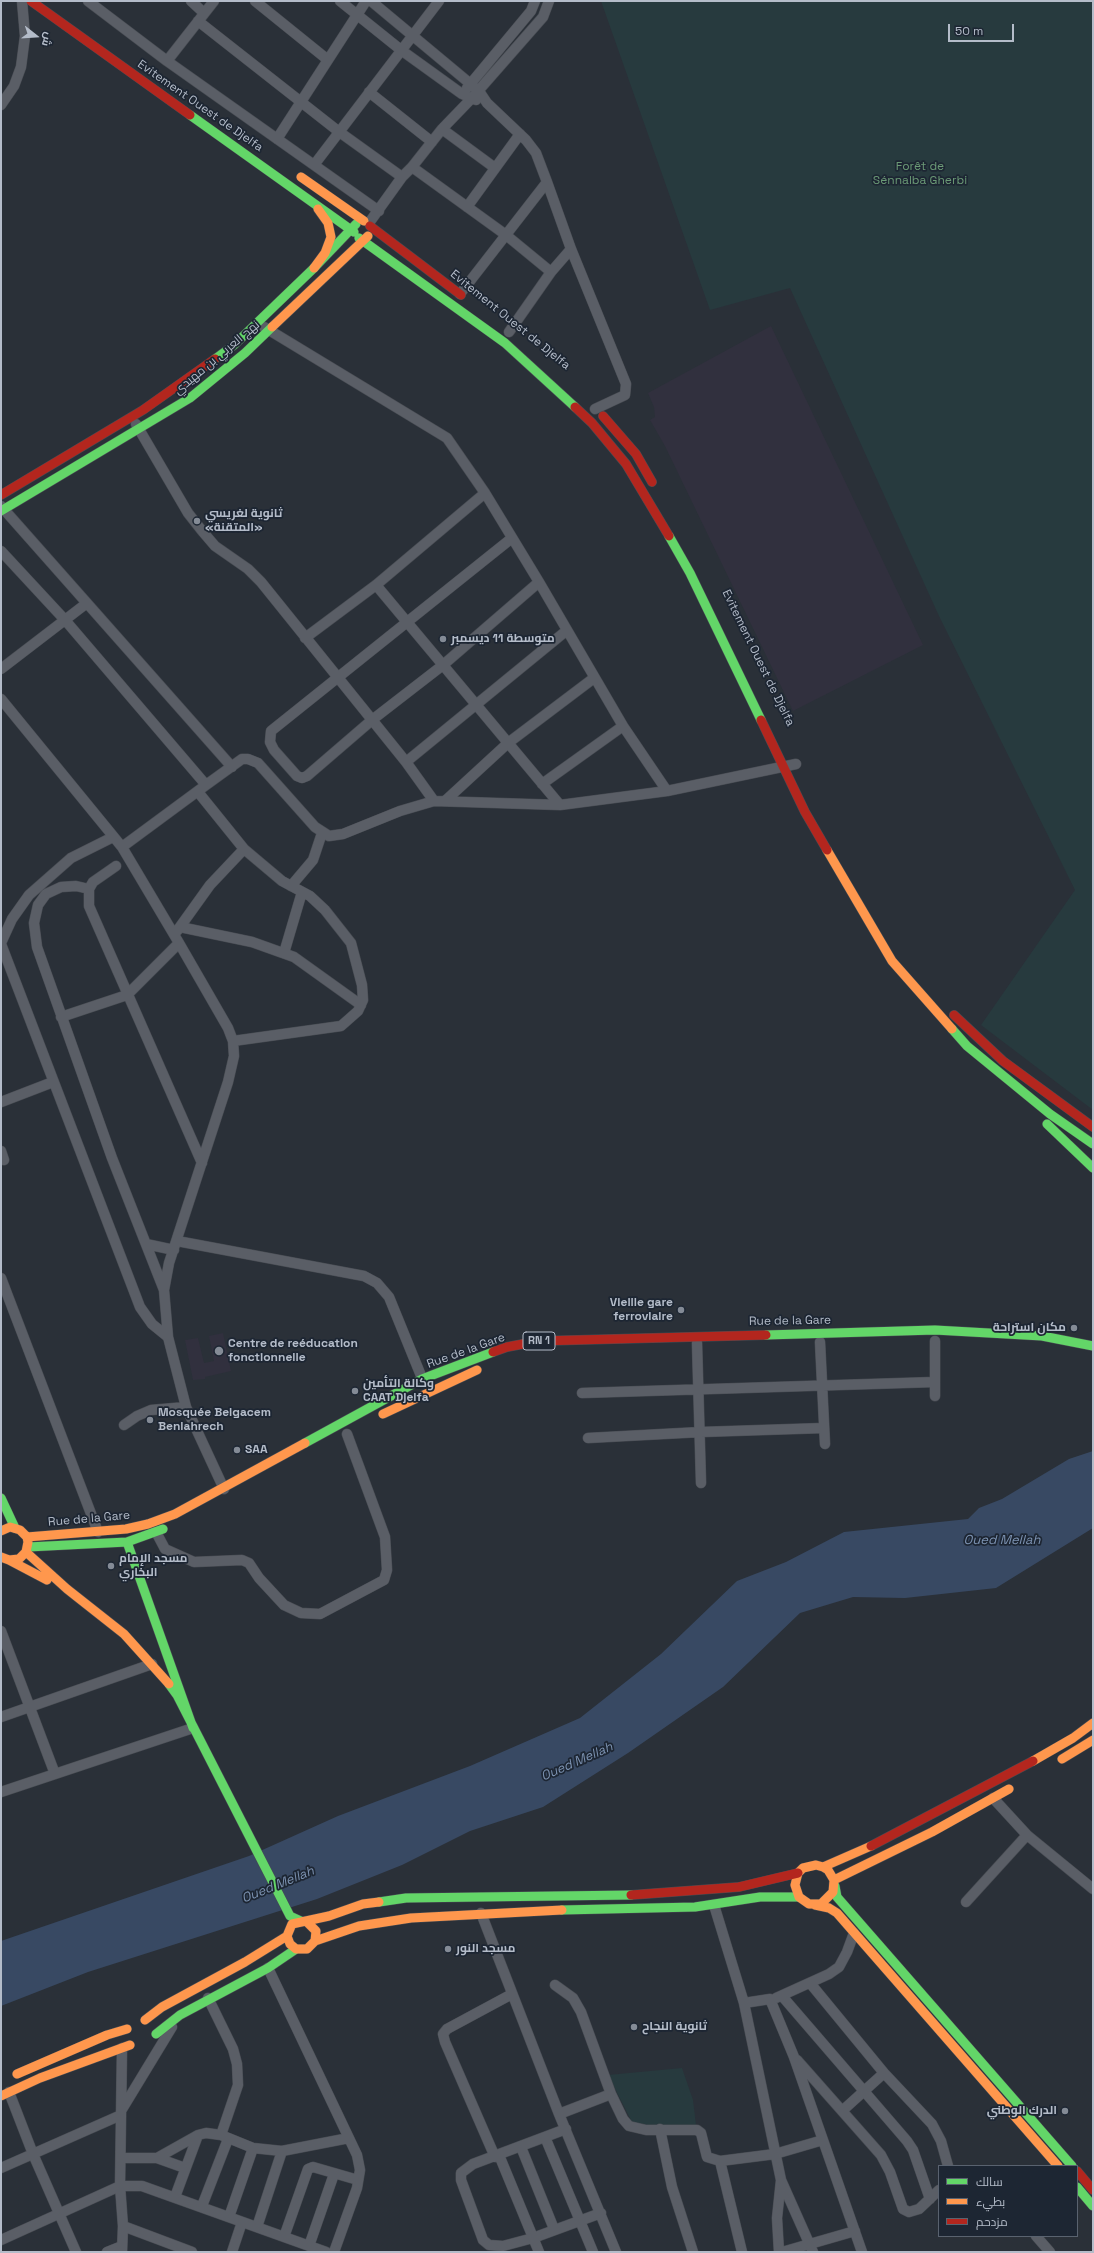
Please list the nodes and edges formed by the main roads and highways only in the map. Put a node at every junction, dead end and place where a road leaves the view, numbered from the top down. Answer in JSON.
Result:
{"nodes":[{"id":1,"x":31,"y":1,"type":"edge"},
{"id":2,"x":290,"y":170,"type":"dead end"},
{"id":3,"x":312,"y":201,"type":"junction"},
{"id":4,"x":361,"y":230,"type":"junction"},
{"id":5,"x":314,"y":268,"type":"junction"},
{"id":6,"x":463,"y":297,"type":"road end"},
{"id":7,"x":593,"y":406,"type":"road end"},
{"id":8,"x":114,"y":428,"type":"junction"},
{"id":9,"x":121,"y":440,"type":"junction"},
{"id":10,"x":656,"y":488,"type":"dead end"},
{"id":11,"x":1,"y":495,"type":"edge"},
{"id":12,"x":2,"y":509,"type":"edge"},
{"id":13,"x":791,"y":754,"type":"dead end"},
{"id":14,"x":798,"y":768,"type":"road end"},
{"id":15,"x":851,"y":872,"type":"dead end"},
{"id":16,"x":881,"y":922,"type":"dead end"},
{"id":17,"x":923,"y":982,"type":"dead end"},
{"id":18,"x":967,"y":1046,"type":"junction"},
{"id":19,"x":1093,"y":1127,"type":"edge"},
{"id":20,"x":1093,"y":1144,"type":"edge"},
{"id":21,"x":1093,"y":1168,"type":"edge"},
{"id":22,"x":851,"y":1342,"type":"dead end"},
{"id":23,"x":985,"y":1343,"type":"dead end"},
{"id":24,"x":1007,"y":1344,"type":"dead end"},
{"id":25,"x":1093,"y":1346,"type":"edge"},
{"id":26,"x":546,"y":1351,"type":"dead end"},
{"id":27,"x":486,"y":1366,"type":"dead end"},
{"id":28,"x":372,"y":1420,"type":"dead end"},
{"id":29,"x":1,"y":1498,"type":"edge"},
{"id":30,"x":192,"y":1516,"type":"dead end"},
{"id":31,"x":15,"y":1528,"type":"junction"},
{"id":32,"x":1,"y":1531,"type":"edge"},
{"id":33,"x":27,"y":1537,"type":"junction"},
{"id":34,"x":127,"y":1542,"type":"junction"},
{"id":35,"x":27,"y":1550,"type":"junction"},
{"id":36,"x":5,"y":1559,"type":"edge"},
{"id":37,"x":67,"y":1589,"type":"junction"},
{"id":38,"x":1093,"y":1723,"type":"edge"},
{"id":39,"x":193,"y":1728,"type":"junction"},
{"id":40,"x":1093,"y":1740,"type":"edge"},
{"id":41,"x":1055,"y":1763,"type":"dead end"},
{"id":42,"x":1020,"y":1782,"type":"dead end"},
{"id":43,"x":823,"y":1867,"type":"junction"},
{"id":44,"x":798,"y":1873,"type":"junction"},
{"id":45,"x":834,"y":1883,"type":"junction"},
{"id":46,"x":799,"y":1897,"type":"junction"},
{"id":47,"x":816,"y":1905,"type":"junction"},
{"id":48,"x":290,"y":1916,"type":"junction"},
{"id":49,"x":303,"y":1921,"type":"junction"},
{"id":50,"x":288,"y":1932,"type":"junction"},
{"id":51,"x":315,"y":1941,"type":"junction"},
{"id":52,"x":296,"y":1949,"type":"junction"},
{"id":53,"x":135,"y":2023,"type":"junction"},
{"id":54,"x":156,"y":2034,"type":"junction"},
{"id":55,"x":150,"y":2046,"type":"dead end"},
{"id":56,"x":8,"y":2078,"type":"dead end"},
{"id":57,"x":5,"y":2094,"type":"edge"},
{"id":58,"x":1057,"y":2165,"type":"edge"},
{"id":59,"x":1071,"y":2165,"type":"edge"},
{"id":60,"x":1078,"y":2172,"type":"edge"},
{"id":61,"x":1078,"y":2189,"type":"edge"},
{"id":62,"x":1093,"y":2190,"type":"edge"},
{"id":63,"x":1093,"y":2206,"type":"edge"}],
"edges":[{"from":1,"to":3,"type":"main road","name":"Evitement Ouest de Djelfa"},
{"from":2,"to":4,"type":"main road","name":"Evitement Ouest de Djelfa"},
{"from":3,"to":4,"type":"main road","name":"Evitement Ouest de Djelfa"},
{"from":3,"to":5,"type":"main road"},
{"from":4,"to":5,"type":"main road","name":"نهج العربي بن مهيدي"},
{"from":4,"to":6,"type":"main road","name":"Evitement Ouest de Djelfa"},
{"from":4,"to":9,"type":"main road","name":"نهج العربي بن مهيدي"},
{"from":4,"to":18,"type":"main road","name":"Evitement Ouest de Djelfa"},
{"from":5,"to":8,"type":"main road","name":"نهج العربي بن مهيدي"},
{"from":7,"to":10,"type":"main road"},
{"from":8,"to":9,"type":"main road"},
{"from":8,"to":11,"type":"main road","name":"نهج العربي بن مهيدي"},
{"from":9,"to":12,"type":"main road","name":"نهج العربي بن مهيدي"},
{"from":13,"to":14,"type":"main road"},
{"from":15,"to":16,"type":"main road"},
{"from":17,"to":19,"type":"main road"},
{"from":18,"to":20,"type":"main road"},
{"from":18,"to":21,"type":"main road"},
{"from":22,"to":26,"type":"main road","name":"Rue de la Gare","number":"RN 1"},
{"from":23,"to":24,"type":"main road"},
{"from":25,"to":33,"type":"main road","name":"Rue de la Gare","number":"RN 1"},
{"from":27,"to":28,"type":"main road","name":"Rue de la Gare"},
{"from":29,"to":31,"type":"main road"},
{"from":30,"to":34,"type":"main road","name":"Rue de la Gare"},
{"from":31,"to":32,"type":"main road"},
{"from":31,"to":33,"type":"main road"},
{"from":33,"to":35,"type":"main road"},
{"from":34,"to":35,"type":"main road","name":"Rue de la Gare"},
{"from":34,"to":39,"type":"main road"},
{"from":35,"to":36,"type":"main road"},
{"from":35,"to":37,"type":"main road"},
{"from":36,"to":37,"type":"main road"},
{"from":37,"to":39,"type":"main road"},
{"from":38,"to":43,"type":"main road"},
{"from":39,"to":48,"type":"main road"},
{"from":40,"to":41,"type":"main road"},
{"from":42,"to":45,"type":"main road"},
{"from":43,"to":44,"type":"main road"},
{"from":43,"to":45,"type":"main road"},
{"from":44,"to":46,"type":"main road"},
{"from":44,"to":49,"type":"main road"},
{"from":45,"to":47,"type":"main road"},
{"from":45,"to":59,"type":"main road"},
{"from":46,"to":47,"type":"main road"},
{"from":46,"to":51,"type":"main road"},
{"from":47,"to":58,"type":"main road"},
{"from":48,"to":49,"type":"main road"},
{"from":48,"to":50,"type":"main road"},
{"from":49,"to":50,"type":"main road"},
{"from":49,"to":51,"type":"main road"},
{"from":50,"to":52,"type":"main road"},
{"from":50,"to":53,"type":"main road"},
{"from":51,"to":52,"type":"main road"},
{"from":52,"to":54,"type":"main road"},
{"from":53,"to":54,"type":"main road"},
{"from":53,"to":56,"type":"main road"},
{"from":53,"to":57,"type":"main road"},
{"from":54,"to":55,"type":"main road"},
{"from":60,"to":62,"type":"main road"},
{"from":61,"to":63,"type":"main road"}]}
